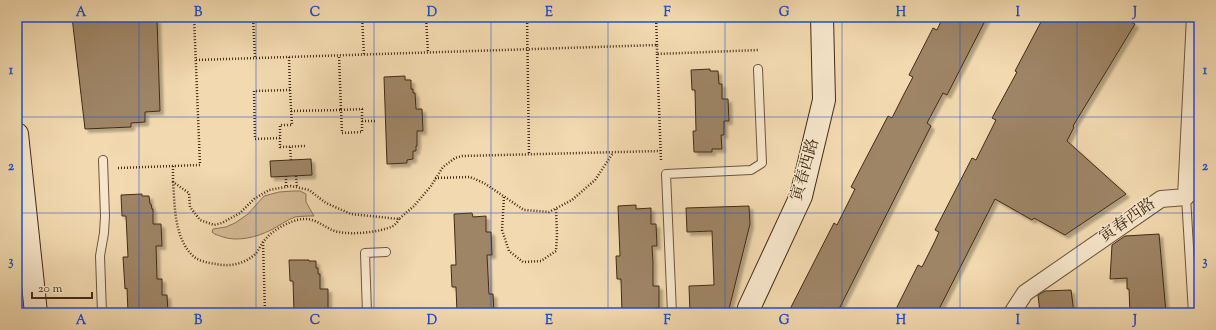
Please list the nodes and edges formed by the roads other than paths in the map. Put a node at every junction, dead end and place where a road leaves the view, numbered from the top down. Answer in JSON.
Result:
{"nodes":[{"id":1,"x":822,"y":17,"type":"edge"},
{"id":2,"x":1195,"y":17,"type":"edge"},
{"id":3,"x":758,"y":69,"type":"dead end"},
{"id":4,"x":17,"y":134,"type":"edge"},
{"id":5,"x":103,"y":164,"type":"road end"},
{"id":6,"x":1193,"y":197,"type":"edge"},
{"id":7,"x":386,"y":252,"type":"dead end"},
{"id":8,"x":36,"y":313,"type":"edge"},
{"id":9,"x":102,"y":313,"type":"edge"},
{"id":10,"x":367,"y":313,"type":"edge"},
{"id":11,"x":672,"y":313,"type":"edge"},
{"id":12,"x":748,"y":313,"type":"edge"},
{"id":13,"x":1012,"y":313,"type":"edge"},
{"id":14,"x":1193,"y":313,"type":"edge"}],
"edges":[{"from":1,"to":12,"type":"street","name":"寅春西路"},
{"from":2,"to":6,"type":"street"},
{"from":3,"to":11,"type":"lane"},
{"from":4,"to":8,"type":"street"},
{"from":5,"to":9,"type":"lane"},
{"from":6,"to":13,"type":"street","name":"寅春西路"},
{"from":6,"to":14,"type":"lane"},
{"from":7,"to":10,"type":"lane"}]}
